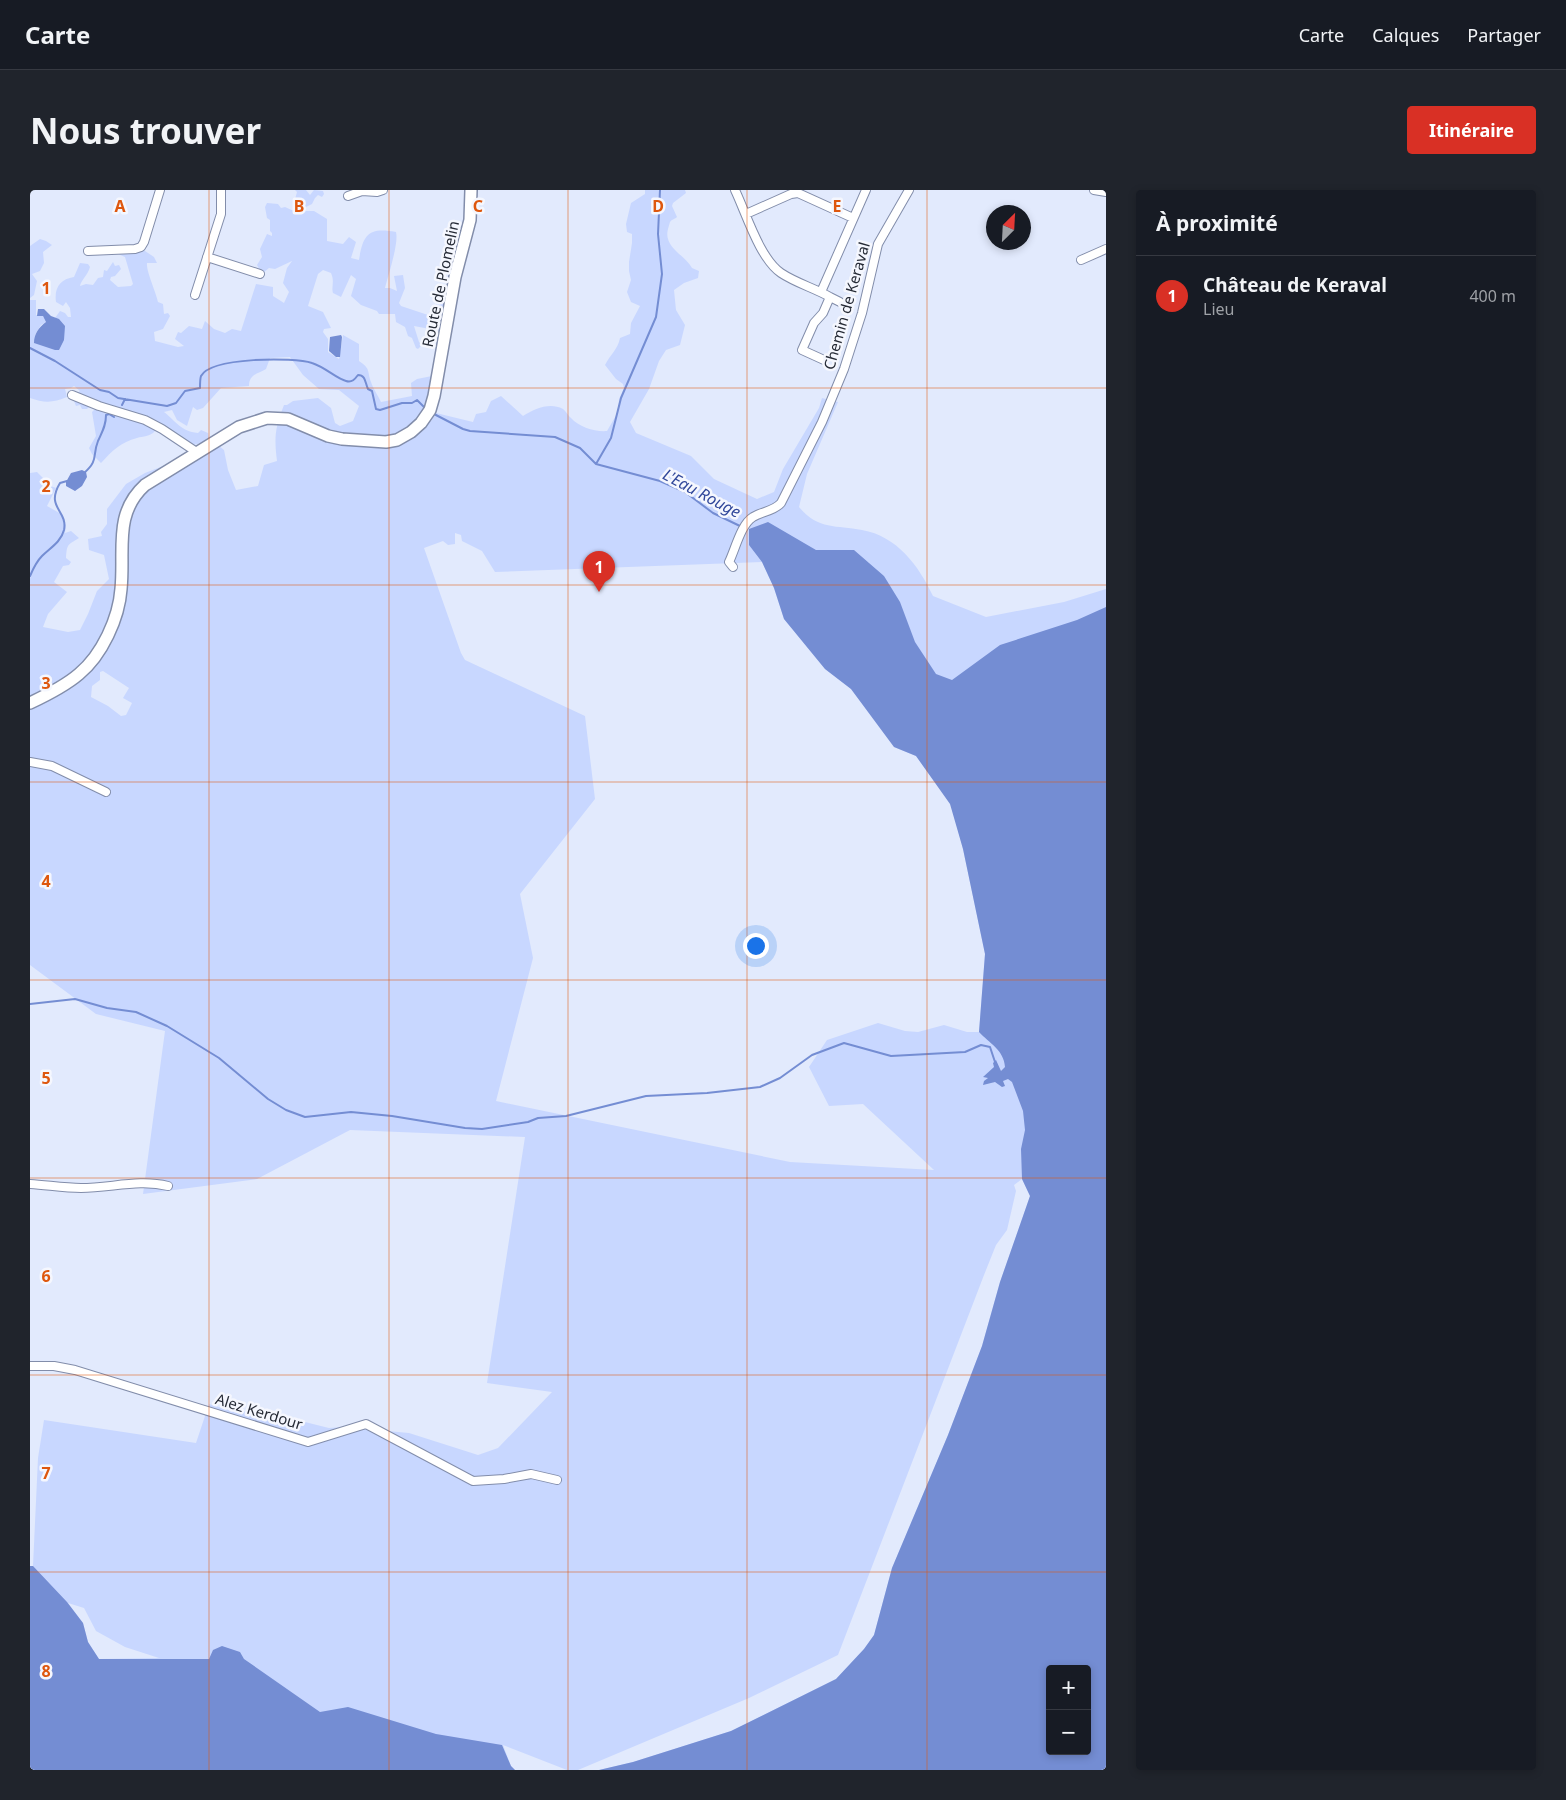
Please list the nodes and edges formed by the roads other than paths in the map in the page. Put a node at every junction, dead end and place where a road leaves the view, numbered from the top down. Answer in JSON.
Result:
{"nodes":[{"id":1,"x":160,"y":190,"type":"edge"},
{"id":2,"x":221,"y":190,"type":"edge"},
{"id":3,"x":383,"y":190,"type":"edge"},
{"id":4,"x":471,"y":190,"type":"edge"},
{"id":5,"x":735,"y":190,"type":"edge"},
{"id":6,"x":866,"y":190,"type":"edge"},
{"id":7,"x":909,"y":190,"type":"edge"},
{"id":8,"x":1094,"y":190,"type":"edge"},
{"id":9,"x":798,"y":192,"type":"edge"},
{"id":10,"x":1106,"y":192,"type":"edge"},
{"id":11,"x":348,"y":196,"type":"dead end"},
{"id":12,"x":746,"y":214,"type":"junction"},
{"id":13,"x":854,"y":218,"type":"junction"},
{"id":14,"x":1106,"y":248,"type":"edge"},
{"id":15,"x":88,"y":250,"type":"dead end"},
{"id":16,"x":207,"y":257,"type":"junction"},
{"id":17,"x":1082,"y":260,"type":"dead end"},
{"id":18,"x":260,"y":274,"type":"dead end"},
{"id":19,"x":821,"y":292,"type":"junction"},
{"id":20,"x":195,"y":295,"type":"dead end"},
{"id":21,"x":830,"y":297,"type":"junction"},
{"id":22,"x":840,"y":302,"type":"dead end"},
{"id":23,"x":824,"y":360,"type":"dead end"},
{"id":24,"x":72,"y":395,"type":"dead end"},
{"id":25,"x":198,"y":453,"type":"junction"},
{"id":26,"x":733,"y":567,"type":"dead end"},
{"id":27,"x":30,"y":703,"type":"edge"},
{"id":28,"x":30,"y":762,"type":"edge"},
{"id":29,"x":106,"y":792,"type":"dead end"},
{"id":30,"x":30,"y":1184,"type":"edge"},
{"id":31,"x":168,"y":1186,"type":"dead end"},
{"id":32,"x":30,"y":1366,"type":"edge"},
{"id":33,"x":557,"y":1480,"type":"dead end"}],
"edges":[{"from":1,"to":15,"type":"street"},
{"from":2,"to":16,"type":"street"},
{"from":3,"to":11,"type":"street"},
{"from":4,"to":25,"type":"street","name":"Route de Plomelin"},
{"from":5,"to":12,"type":"street"},
{"from":6,"to":13,"type":"street"},
{"from":7,"to":26,"type":"street","name":"Chemin de Keraval"},
{"from":8,"to":10,"type":"street"},
{"from":9,"to":12,"type":"street"},
{"from":9,"to":13,"type":"street"},
{"from":12,"to":19,"type":"street"},
{"from":13,"to":19,"type":"street"},
{"from":14,"to":17,"type":"street"},
{"from":16,"to":18,"type":"street"},
{"from":16,"to":20,"type":"street"},
{"from":19,"to":21,"type":"street"},
{"from":21,"to":22,"type":"street"},
{"from":21,"to":23,"type":"street"},
{"from":24,"to":25,"type":"street"},
{"from":25,"to":27,"type":"street"},
{"from":28,"to":29,"type":"street"},
{"from":30,"to":31,"type":"street"},
{"from":32,"to":33,"type":"street","name":"Alez Kerdour"}]}
